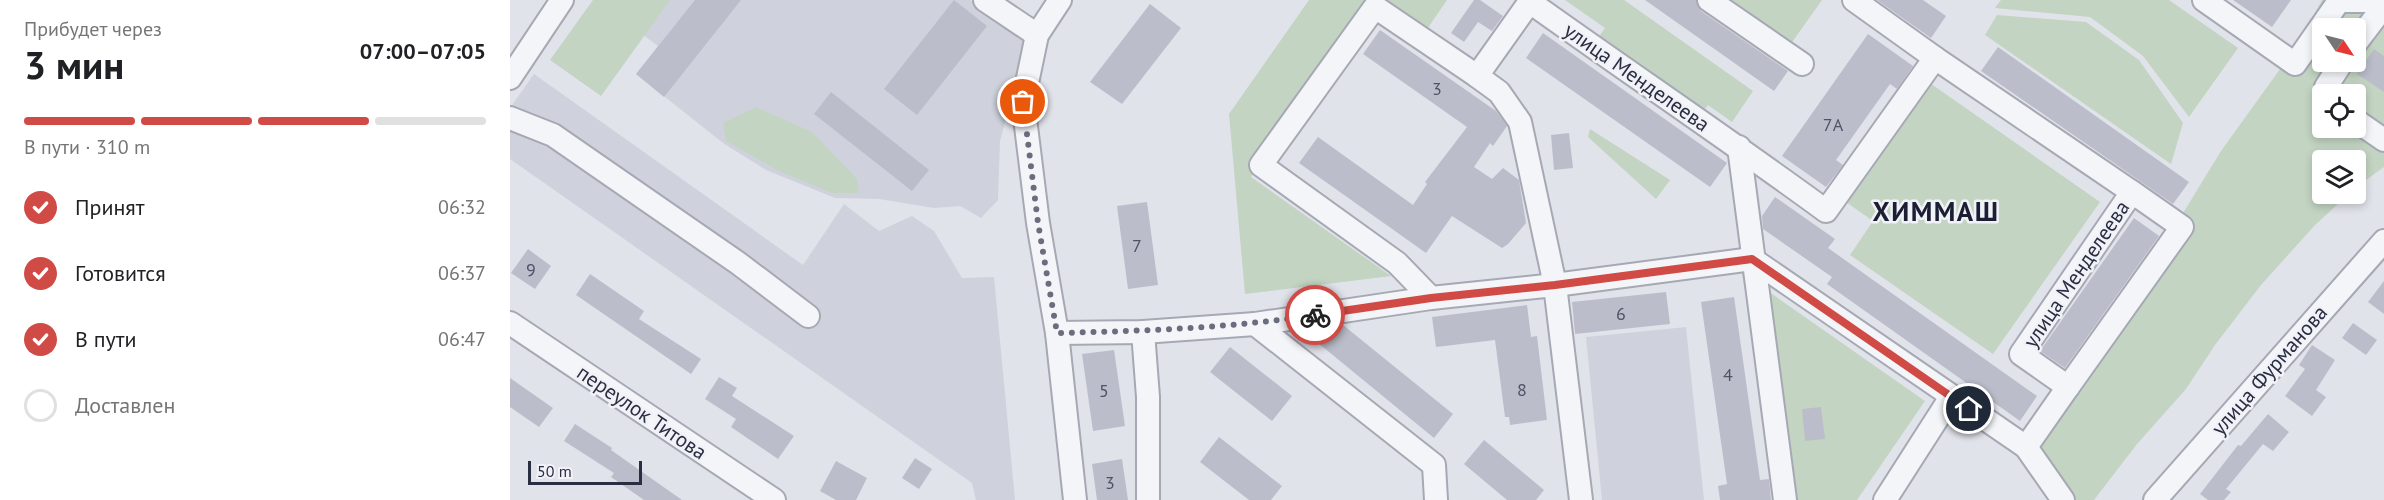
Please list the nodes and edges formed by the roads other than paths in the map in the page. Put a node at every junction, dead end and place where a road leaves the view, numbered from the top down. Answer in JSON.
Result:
{"nodes":[{"id":1,"x":562,"y":0,"type":"edge"},
{"id":2,"x":985,"y":0,"type":"edge"},
{"id":3,"x":1060,"y":0,"type":"edge"},
{"id":4,"x":1709,"y":0,"type":"edge"},
{"id":5,"x":1854,"y":0,"type":"edge"},
{"id":6,"x":2204,"y":0,"type":"edge"},
{"id":7,"x":1530,"y":1,"type":"edge"},
{"id":8,"x":2384,"y":3,"type":"edge"},
{"id":9,"x":2366,"y":28,"type":"edge"},
{"id":10,"x":1037,"y":35,"type":"junction"},
{"id":11,"x":1935,"y":58,"type":"junction"},
{"id":12,"x":1802,"y":64,"type":"dead end"},
{"id":13,"x":1477,"y":76,"type":"junction"},
{"id":14,"x":510,"y":78,"type":"edge"},
{"id":15,"x":510,"y":118,"type":"edge"},
{"id":16,"x":2366,"y":128,"type":"edge"},
{"id":17,"x":2384,"y":140,"type":"edge"},
{"id":18,"x":1739,"y":147,"type":"junction"},
{"id":19,"x":2132,"y":192,"type":"junction"},
{"id":20,"x":2384,"y":240,"type":"edge"},
{"id":21,"x":1752,"y":259,"type":"junction"},
{"id":22,"x":1555,"y":285,"type":"junction"},
{"id":23,"x":1431,"y":298,"type":"junction"},
{"id":24,"x":808,"y":316,"type":"dead end"},
{"id":25,"x":510,"y":324,"type":"edge"},
{"id":26,"x":1255,"y":324,"type":"junction"},
{"id":27,"x":1143,"y":332,"type":"junction"},
{"id":28,"x":1057,"y":333,"type":"junction"},
{"id":29,"x":2068,"y":387,"type":"junction"},
{"id":30,"x":1951,"y":397,"type":"junction"},
{"id":31,"x":2025,"y":447,"type":"junction"},
{"id":32,"x":774,"y":500,"type":"edge"},
{"id":33,"x":1075,"y":500,"type":"edge"},
{"id":34,"x":1148,"y":500,"type":"edge"},
{"id":35,"x":1436,"y":500,"type":"edge"},
{"id":36,"x":1581,"y":500,"type":"edge"},
{"id":37,"x":1785,"y":500,"type":"edge"},
{"id":38,"x":1885,"y":500,"type":"edge"},
{"id":39,"x":2063,"y":500,"type":"edge"},
{"id":40,"x":2155,"y":500,"type":"edge"}],
"edges":[{"from":1,"to":14,"type":"street"},
{"from":2,"to":10,"type":"street"},
{"from":3,"to":10,"type":"street"},
{"from":4,"to":12,"type":"street"},
{"from":5,"to":11,"type":"street","name":"улица Менделеева"},
{"from":6,"to":8,"type":"street"},
{"from":7,"to":13,"type":"street"},
{"from":7,"to":18,"type":"street","name":"улица Менделеева"},
{"from":8,"to":9,"type":"street"},
{"from":10,"to":28,"type":"street"},
{"from":11,"to":18,"type":"street","name":"улица Менделеева"},
{"from":11,"to":19,"type":"street","name":"улица Менделеева"},
{"from":13,"to":22,"type":"street"},
{"from":13,"to":23,"type":"street"},
{"from":15,"to":24,"type":"street"},
{"from":16,"to":17,"type":"street"},
{"from":18,"to":21,"type":"street"},
{"from":19,"to":29,"type":"street","name":"улица Менделеева"},
{"from":19,"to":29,"type":"street"},
{"from":20,"to":40,"type":"street","name":"улица Фурманова"},
{"from":21,"to":22,"type":"street"},
{"from":21,"to":30,"type":"street"},
{"from":21,"to":37,"type":"street"},
{"from":22,"to":23,"type":"street"},
{"from":22,"to":36,"type":"street"},
{"from":23,"to":26,"type":"street"},
{"from":25,"to":32,"type":"street","name":"переулок Титова"},
{"from":26,"to":27,"type":"street"},
{"from":26,"to":35,"type":"street"},
{"from":27,"to":28,"type":"street"},
{"from":27,"to":34,"type":"street"},
{"from":28,"to":33,"type":"street"},
{"from":29,"to":31,"type":"street"},
{"from":30,"to":31,"type":"street"},
{"from":30,"to":38,"type":"street"},
{"from":31,"to":39,"type":"street"}]}
